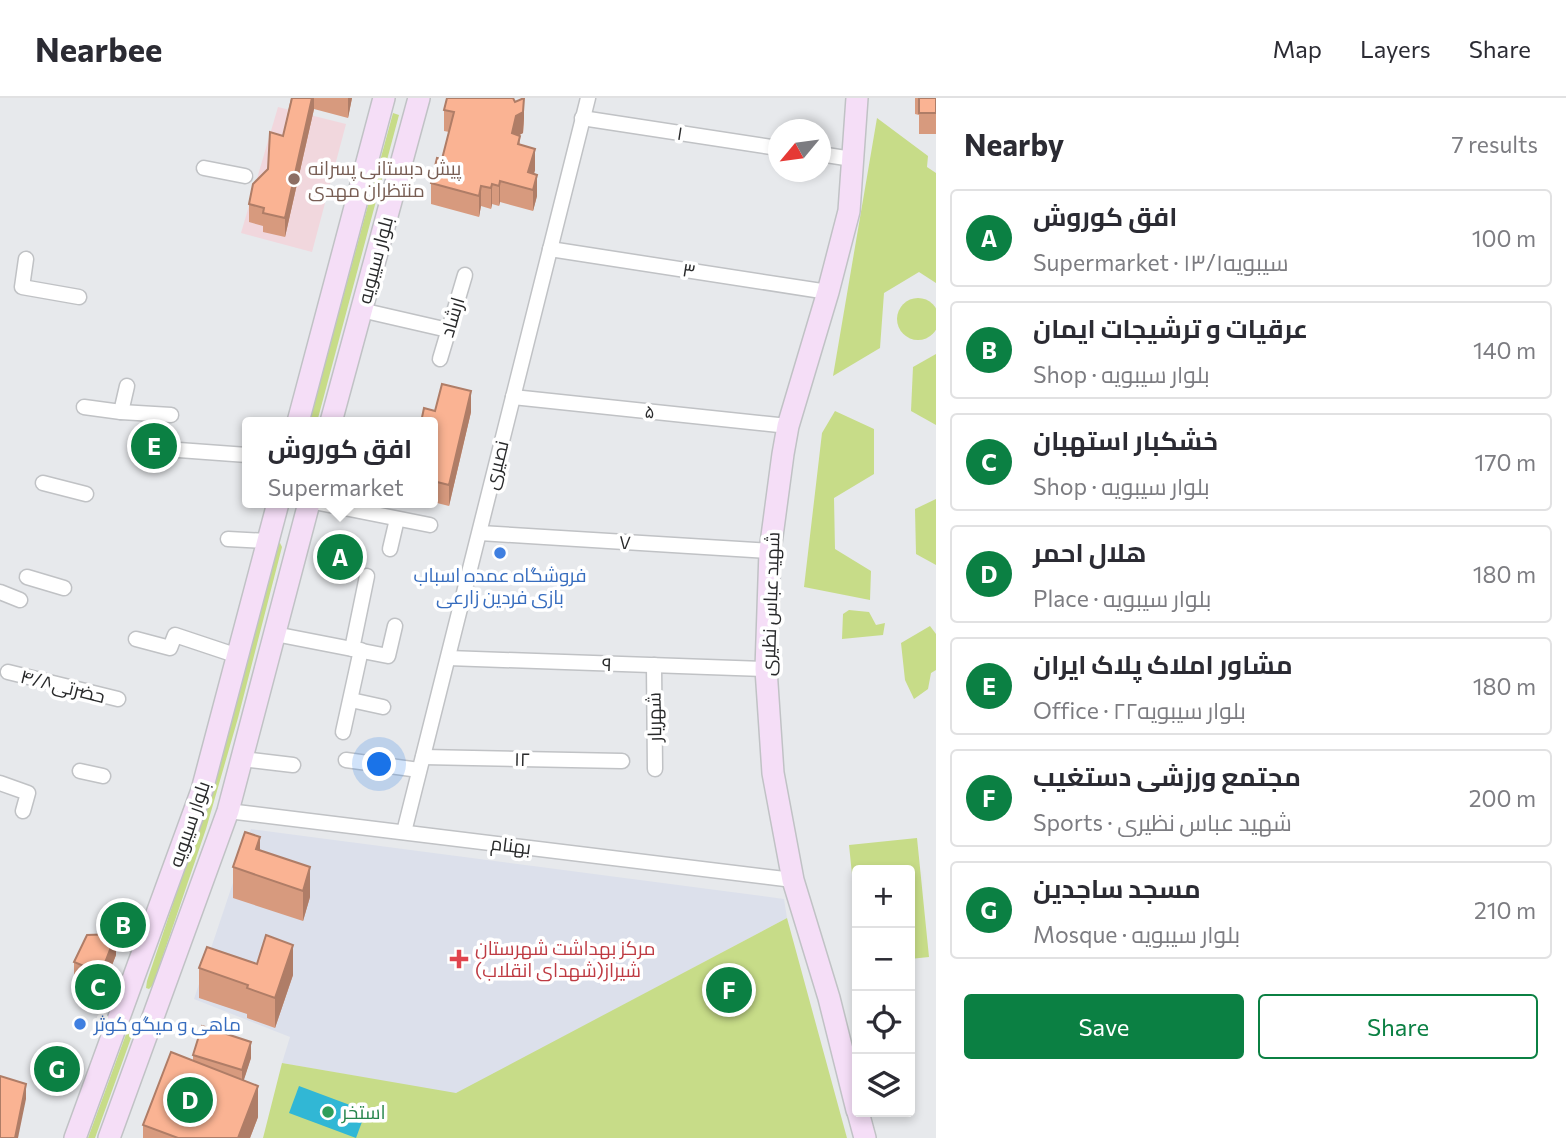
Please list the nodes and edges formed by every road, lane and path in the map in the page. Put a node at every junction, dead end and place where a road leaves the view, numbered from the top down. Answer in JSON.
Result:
{"nodes":[{"id":1,"x":419,"y":98,"type":"edge"},
{"id":2,"x":588,"y":98,"type":"edge"},
{"id":3,"x":857,"y":98,"type":"edge"},
{"id":4,"x":381,"y":102,"type":"edge"},
{"id":5,"x":582,"y":118,"type":"junction"},
{"id":6,"x":768,"y":146,"type":"edge"},
{"id":7,"x":831,"y":156,"type":"edge"},
{"id":8,"x":852,"y":159,"type":"junction"},
{"id":9,"x":204,"y":168,"type":"dead end"},
{"id":10,"x":245,"y":176,"type":"dead end"},
{"id":11,"x":550,"y":249,"type":"junction"},
{"id":12,"x":26,"y":259,"type":"dead end"},
{"id":13,"x":465,"y":275,"type":"dead end"},
{"id":14,"x":828,"y":292,"type":"junction"},
{"id":15,"x":79,"y":297,"type":"dead end"},
{"id":16,"x":362,"y":310,"type":"junction"},
{"id":17,"x":448,"y":330,"type":"junction"},
{"id":18,"x":440,"y":359,"type":"dead end"},
{"id":19,"x":127,"y":386,"type":"dead end"},
{"id":20,"x":513,"y":397,"type":"junction"},
{"id":21,"x":83,"y":407,"type":"dead end"},
{"id":22,"x":121,"y":412,"type":"junction"},
{"id":23,"x":171,"y":415,"type":"dead end"},
{"id":24,"x":299,"y":417,"type":"edge"},
{"id":25,"x":332,"y":417,"type":"edge"},
{"id":26,"x":788,"y":426,"type":"junction"},
{"id":27,"x":165,"y":449,"type":"dead end"},
{"id":28,"x":242,"y":455,"type":"edge"},
{"id":29,"x":43,"y":483,"type":"dead end"},
{"id":30,"x":86,"y":494,"type":"dead end"},
{"id":31,"x":343,"y":508,"type":"edge"},
{"id":32,"x":276,"y":509,"type":"edge"},
{"id":33,"x":307,"y":513,"type":"edge"},
{"id":34,"x":397,"y":519,"type":"junction"},
{"id":35,"x":430,"y":525,"type":"dead end"},
{"id":36,"x":480,"y":533,"type":"junction"},
{"id":37,"x":228,"y":539,"type":"dead end"},
{"id":38,"x":268,"y":541,"type":"junction"},
{"id":39,"x":390,"y":549,"type":"dead end"},
{"id":40,"x":770,"y":551,"type":"junction"},
{"id":41,"x":367,"y":576,"type":"dead end"},
{"id":42,"x":27,"y":577,"type":"dead end"},
{"id":43,"x":64,"y":588,"type":"dead end"},
{"id":44,"x":0,"y":592,"type":"edge"},
{"id":45,"x":20,"y":600,"type":"dead end"},
{"id":46,"x":395,"y":626,"type":"dead end"},
{"id":47,"x":275,"y":634,"type":"junction"},
{"id":48,"x":136,"y":639,"type":"dead end"},
{"id":49,"x":356,"y":650,"type":"junction"},
{"id":50,"x":238,"y":656,"type":"junction"},
{"id":51,"x":448,"y":658,"type":"junction"},
{"id":52,"x":654,"y":665,"type":"junction"},
{"id":53,"x":766,"y":669,"type":"junction"},
{"id":54,"x":8,"y":672,"type":"dead end"},
{"id":55,"x":118,"y":699,"type":"dead end"},
{"id":56,"x":351,"y":700,"type":"junction"},
{"id":57,"x":383,"y":707,"type":"dead end"},
{"id":58,"x":343,"y":732,"type":"dead end"},
{"id":59,"x":242,"y":759,"type":"junction"},
{"id":60,"x":346,"y":760,"type":"dead end"},
{"id":61,"x":622,"y":761,"type":"dead end"},
{"id":62,"x":421,"y":763,"type":"junction"},
{"id":63,"x":293,"y":765,"type":"dead end"},
{"id":64,"x":655,"y":769,"type":"dead end"},
{"id":65,"x":80,"y":771,"type":"dead end"},
{"id":66,"x":103,"y":776,"type":"dead end"},
{"id":67,"x":0,"y":783,"type":"edge"},
{"id":68,"x":23,"y":811,"type":"dead end"},
{"id":69,"x":228,"y":811,"type":"junction"},
{"id":70,"x":404,"y":832,"type":"junction"},
{"id":71,"x":793,"y":880,"type":"junction"},
{"id":72,"x":128,"y":993,"type":"junction"},
{"id":73,"x":158,"y":1003,"type":"junction"},
{"id":74,"x":852,"y":1088,"type":"edge"},
{"id":75,"x":860,"y":1117,"type":"edge"},
{"id":76,"x":75,"y":1138,"type":"edge"},
{"id":77,"x":109,"y":1138,"type":"edge"},
{"id":78,"x":865,"y":1138,"type":"edge"}],
"edges":[{"from":1,"to":16,"type":"main road","name":"بلوار سیبویه"},
{"from":2,"to":5,"type":"street","name":"نصیری"},
{"from":3,"to":8,"type":"main road","name":"شهید عباس نظیری"},
{"from":4,"to":24,"type":"main road","name":"بلوار سیبویه"},
{"from":5,"to":6,"type":"street","name":"۱"},
{"from":5,"to":11,"type":"street","name":"نصیری"},
{"from":7,"to":8,"type":"street"},
{"from":8,"to":14,"type":"main road","name":"شهید عباس نظیری"},
{"from":9,"to":10,"type":"street"},
{"from":11,"to":14,"type":"street","name":"۳"},
{"from":11,"to":20,"type":"street","name":"نصیری"},
{"from":12,"to":15,"type":"street"},
{"from":13,"to":17,"type":"street","name":"ارشاد"},
{"from":14,"to":26,"type":"main road","name":"شهید عباس نظیری"},
{"from":16,"to":17,"type":"street"},
{"from":16,"to":25,"type":"main road","name":"بلوار سیبویه"},
{"from":17,"to":18,"type":"street","name":"ارشاد"},
{"from":19,"to":22,"type":"street"},
{"from":20,"to":26,"type":"street","name":"۵"},
{"from":20,"to":36,"type":"street","name":"نصیری"},
{"from":21,"to":22,"type":"street"},
{"from":22,"to":23,"type":"street"},
{"from":26,"to":40,"type":"main road","name":"شهید عباس نظیری"},
{"from":27,"to":28,"type":"street"},
{"from":29,"to":30,"type":"street"},
{"from":31,"to":34,"type":"street"},
{"from":32,"to":33,"type":"main road"},
{"from":32,"to":38,"type":"main road","name":"بلوار سیبویه"},
{"from":33,"to":47,"type":"main road","name":"بلوار سیبویه"},
{"from":34,"to":35,"type":"street"},
{"from":34,"to":39,"type":"street"},
{"from":36,"to":40,"type":"street","name":"۷"},
{"from":36,"to":51,"type":"street","name":"نصیری"},
{"from":37,"to":38,"type":"street"},
{"from":38,"to":50,"type":"main road","name":"بلوار سیبویه"},
{"from":40,"to":53,"type":"main road","name":"شهید عباس نظیری"},
{"from":41,"to":49,"type":"street"},
{"from":42,"to":43,"type":"street"},
{"from":44,"to":45,"type":"street"},
{"from":46,"to":49,"type":"street"},
{"from":47,"to":49,"type":"street"},
{"from":47,"to":59,"type":"main road","name":"بلوار سیبویه"},
{"from":48,"to":50,"type":"street"},
{"from":49,"to":56,"type":"street"},
{"from":50,"to":72,"type":"main road","name":"بلوار سیبویه"},
{"from":51,"to":52,"type":"street","name":"۹"},
{"from":51,"to":62,"type":"street","name":"نصیری"},
{"from":52,"to":53,"type":"street","name":"۹"},
{"from":52,"to":64,"type":"street","name":"شهریار"},
{"from":53,"to":71,"type":"main road","name":"شهید عباس نظیری"},
{"from":54,"to":55,"type":"street","name":"حضرتی۴/۸"},
{"from":56,"to":57,"type":"street"},
{"from":56,"to":58,"type":"street"},
{"from":59,"to":63,"type":"street"},
{"from":59,"to":69,"type":"main road","name":"بلوار سیبویه"},
{"from":60,"to":62,"type":"street","name":"۱۲"},
{"from":61,"to":62,"type":"street","name":"۱۲"},
{"from":62,"to":70,"type":"street","name":"نصیری"},
{"from":65,"to":66,"type":"street"},
{"from":67,"to":68,"type":"street"},
{"from":69,"to":70,"type":"street","name":"بهنام"},
{"from":69,"to":73,"type":"main road","name":"بلوار سیبویه"},
{"from":70,"to":71,"type":"street","name":"بهنام"},
{"from":71,"to":74,"type":"main road","name":"شهید عباس نظیری"},
{"from":72,"to":73,"type":"main road"},
{"from":72,"to":76,"type":"main road","name":"بلوار سیبویه"},
{"from":73,"to":77,"type":"main road","name":"بلوار سیبویه"},
{"from":75,"to":78,"type":"main road","name":"شهید عباس نظیری"}]}
